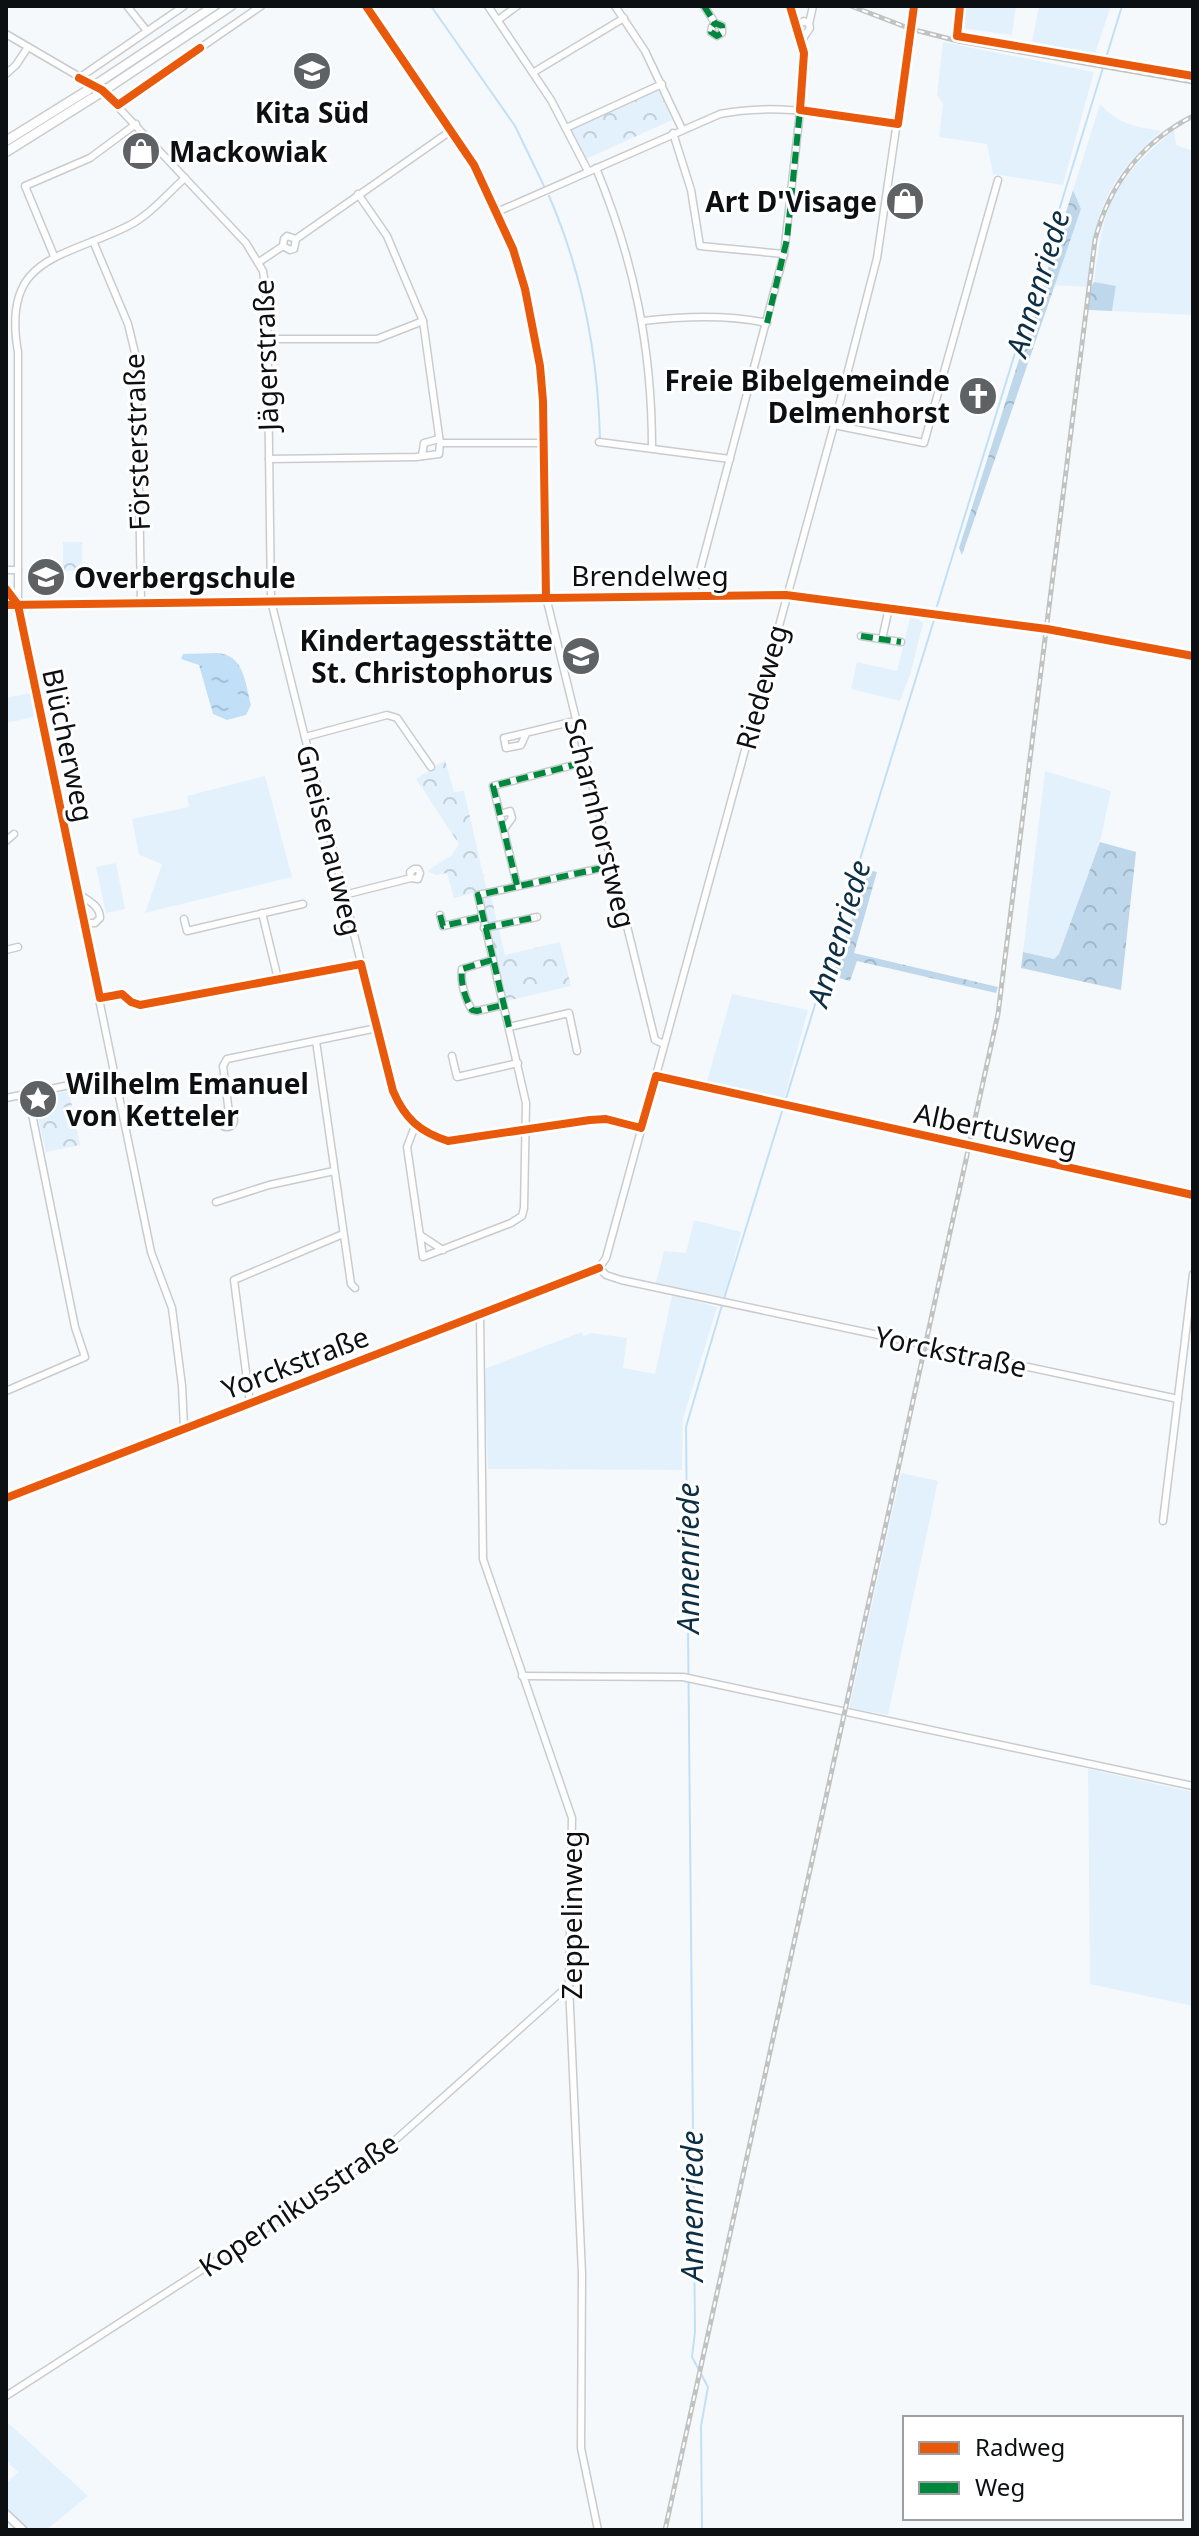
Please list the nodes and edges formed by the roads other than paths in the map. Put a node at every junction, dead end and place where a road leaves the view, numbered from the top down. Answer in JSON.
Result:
{"nodes":[{"id":1,"x":127,"y":6,"type":"edge"},
{"id":2,"x":184,"y":6,"type":"edge"},
{"id":3,"x":214,"y":6,"type":"edge"},
{"id":4,"x":231,"y":6,"type":"edge"},
{"id":5,"x":261,"y":6,"type":"edge"},
{"id":6,"x":366,"y":6,"type":"edge"},
{"id":7,"x":488,"y":6,"type":"edge"},
{"id":8,"x":517,"y":6,"type":"edge"},
{"id":9,"x":615,"y":6,"type":"edge"},
{"id":10,"x":704,"y":6,"type":"edge"},
{"id":11,"x":790,"y":6,"type":"edge"},
{"id":12,"x":813,"y":6,"type":"edge"},
{"id":13,"x":914,"y":6,"type":"edge"},
{"id":14,"x":624,"y":18,"type":"junction"},
{"id":15,"x":498,"y":20,"type":"junction"},
{"id":16,"x":715,"y":23,"type":"dead end"},
{"id":17,"x":809,"y":24,"type":"junction"},
{"id":18,"x":798,"y":26,"type":"junction"},
{"id":19,"x":147,"y":31,"type":"junction"},
{"id":20,"x":6,"y":34,"type":"edge"},
{"id":21,"x":802,"y":40,"type":"junction"},
{"id":22,"x":28,"y":47,"type":"junction"},
{"id":23,"x":200,"y":48,"type":"dead end"},
{"id":24,"x":534,"y":72,"type":"junction"},
{"id":25,"x":6,"y":74,"type":"edge"},
{"id":26,"x":79,"y":78,"type":"junction"},
{"id":27,"x":662,"y":84,"type":"junction"},
{"id":28,"x":800,"y":110,"type":"junction"},
{"id":29,"x":136,"y":124,"type":"junction"},
{"id":30,"x":898,"y":124,"type":"junction"},
{"id":31,"x":566,"y":128,"type":"junction"},
{"id":32,"x":682,"y":129,"type":"junction"},
{"id":33,"x":452,"y":130,"type":"junction"},
{"id":34,"x":673,"y":133,"type":"junction"},
{"id":35,"x":6,"y":141,"type":"edge"},
{"id":36,"x":6,"y":152,"type":"edge"},
{"id":37,"x":596,"y":168,"type":"junction"},
{"id":38,"x":588,"y":171,"type":"junction"},
{"id":39,"x":185,"y":178,"type":"junction"},
{"id":40,"x":998,"y":180,"type":"dead end"},
{"id":41,"x":358,"y":194,"type":"junction"},
{"id":42,"x":497,"y":212,"type":"junction"},
{"id":43,"x":93,"y":241,"type":"junction"},
{"id":44,"x":784,"y":254,"type":"junction"},
{"id":45,"x":54,"y":256,"type":"junction"},
{"id":46,"x":259,"y":262,"type":"junction"},
{"id":47,"x":423,"y":321,"type":"junction"},
{"id":48,"x":643,"y":321,"type":"junction"},
{"id":49,"x":767,"y":323,"type":"junction"},
{"id":50,"x":267,"y":339,"type":"junction"},
{"id":51,"x":834,"y":425,"type":"junction"},
{"id":52,"x":439,"y":441,"type":"junction"},
{"id":53,"x":599,"y":442,"type":"dead end"},
{"id":54,"x":544,"y":443,"type":"junction"},
{"id":55,"x":652,"y":448,"type":"junction"},
{"id":56,"x":422,"y":456,"type":"junction"},
{"id":57,"x":269,"y":459,"type":"junction"},
{"id":58,"x":730,"y":459,"type":"junction"},
{"id":59,"x":6,"y":570,"type":"edge"},
{"id":60,"x":18,"y":570,"type":"junction"},
{"id":61,"x":6,"y":589,"type":"edge"},
{"id":62,"x":786,"y":595,"type":"junction"},
{"id":63,"x":546,"y":597,"type":"junction"},
{"id":64,"x":693,"y":597,"type":"junction"},
{"id":65,"x":271,"y":601,"type":"junction"},
{"id":66,"x":141,"y":603,"type":"junction"},
{"id":67,"x":6,"y":605,"type":"edge"},
{"id":68,"x":18,"y":605,"type":"junction"},
{"id":69,"x":889,"y":608,"type":"junction"},
{"id":70,"x":861,"y":636,"type":"dead end"},
{"id":71,"x":882,"y":639,"type":"junction"},
{"id":72,"x":901,"y":642,"type":"dead end"},
{"id":73,"x":1193,"y":656,"type":"edge"},
{"id":74,"x":575,"y":721,"type":"junction"},
{"id":75,"x":526,"y":734,"type":"dead end"},
{"id":76,"x":305,"y":737,"type":"junction"},
{"id":77,"x":585,"y":762,"type":"junction"},
{"id":78,"x":431,"y":767,"type":"dead end"},
{"id":79,"x":14,"y":834,"type":"dead end"},
{"id":80,"x":6,"y":841,"type":"edge"},
{"id":81,"x":611,"y":866,"type":"junction"},
{"id":82,"x":411,"y":878,"type":"dead end"},
{"id":83,"x":517,"y":885,"type":"junction"},
{"id":84,"x":78,"y":893,"type":"junction"},
{"id":85,"x":344,"y":895,"type":"junction"},
{"id":86,"x":303,"y":904,"type":"dead end"},
{"id":87,"x":262,"y":913,"type":"junction"},
{"id":88,"x":440,"y":915,"type":"dead end"},
{"id":89,"x":482,"y":917,"type":"junction"},
{"id":90,"x":537,"y":917,"type":"dead end"},
{"id":91,"x":184,"y":919,"type":"dead end"},
{"id":92,"x":84,"y":923,"type":"junction"},
{"id":93,"x":484,"y":928,"type":"junction"},
{"id":94,"x":18,"y":947,"type":"dead end"},
{"id":95,"x":6,"y":950,"type":"edge"},
{"id":96,"x":492,"y":960,"type":"junction"},
{"id":97,"x":361,"y":964,"type":"junction"},
{"id":98,"x":278,"y":979,"type":"junction"},
{"id":99,"x":100,"y":998,"type":"junction"},
{"id":100,"x":503,"y":1005,"type":"junction"},
{"id":101,"x":509,"y":1027,"type":"junction"},
{"id":102,"x":377,"y":1028,"type":"junction"},
{"id":103,"x":316,"y":1041,"type":"junction"},
{"id":104,"x":664,"y":1044,"type":"junction"},
{"id":105,"x":577,"y":1051,"type":"dead end"},
{"id":106,"x":452,"y":1056,"type":"dead end"},
{"id":107,"x":518,"y":1063,"type":"junction"},
{"id":108,"x":114,"y":1076,"type":"junction"},
{"id":109,"x":656,"y":1076,"type":"junction"},
{"id":110,"x":28,"y":1094,"type":"junction"},
{"id":111,"x":6,"y":1098,"type":"edge"},
{"id":112,"x":780,"y":1104,"type":"dead end"},
{"id":113,"x":789,"y":1106,"type":"dead end"},
{"id":114,"x":229,"y":1113,"type":"dead end"},
{"id":115,"x":415,"y":1126,"type":"junction"},
{"id":116,"x":641,"y":1128,"type":"junction"},
{"id":117,"x":525,"y":1131,"type":"junction"},
{"id":118,"x":334,"y":1171,"type":"junction"},
{"id":119,"x":1193,"y":1195,"type":"edge"},
{"id":120,"x":216,"y":1202,"type":"dead end"},
{"id":121,"x":343,"y":1234,"type":"junction"},
{"id":122,"x":420,"y":1235,"type":"junction"},
{"id":123,"x":443,"y":1250,"type":"junction"},
{"id":124,"x":599,"y":1268,"type":"junction"},
{"id":125,"x":1193,"y":1274,"type":"edge"},
{"id":126,"x":355,"y":1288,"type":"dead end"},
{"id":127,"x":480,"y":1314,"type":"junction"},
{"id":128,"x":6,"y":1391,"type":"edge"},
{"id":129,"x":1178,"y":1399,"type":"junction"},
{"id":130,"x":250,"y":1403,"type":"junction"},
{"id":131,"x":184,"y":1428,"type":"junction"},
{"id":132,"x":6,"y":1498,"type":"edge"},
{"id":133,"x":1163,"y":1521,"type":"dead end"},
{"id":134,"x":522,"y":1676,"type":"junction"},
{"id":135,"x":1193,"y":1786,"type":"edge"},
{"id":136,"x":569,"y":1985,"type":"junction"},
{"id":137,"x":6,"y":2396,"type":"edge"},
{"id":138,"x":6,"y":2514,"type":"edge"},
{"id":139,"x":23,"y":2530,"type":"edge"},
{"id":140,"x":598,"y":2530,"type":"edge"}],
"edges":[{"from":1,"to":19,"type":"street"},
{"from":2,"to":19,"type":"street"},
{"from":3,"to":35,"type":"highway","bridge":true},
{"from":4,"to":36,"type":"highway","bridge":true},
{"from":5,"to":23,"type":"street"},
{"from":6,"to":33,"type":"street","name":"Scharnhorstweg"},
{"from":7,"to":15,"type":"street"},
{"from":8,"to":15,"type":"street"},
{"from":9,"to":14,"type":"street"},
{"from":10,"to":16,"type":"street"},
{"from":11,"to":18,"type":"street"},
{"from":12,"to":17,"type":"street"},
{"from":13,"to":30,"type":"street","name":"Riedeweg"},
{"from":14,"to":24,"type":"street"},
{"from":14,"to":27,"type":"street"},
{"from":15,"to":24,"type":"street"},
{"from":17,"to":18,"type":"street"},
{"from":17,"to":21,"type":"street"},
{"from":18,"to":21,"type":"street"},
{"from":19,"to":26,"type":"street"},
{"from":20,"to":22,"type":"street","name":"Jägerstraße"},
{"from":21,"to":28,"type":"street"},
{"from":22,"to":25,"type":"street"},
{"from":22,"to":26,"type":"street","name":"Jägerstraße"},
{"from":24,"to":31,"type":"street"},
{"from":26,"to":29,"type":"street","name":"Jägerstraße"},
{"from":27,"to":31,"type":"street"},
{"from":27,"to":32,"type":"street"},
{"from":28,"to":30,"type":"street"},
{"from":28,"to":32,"type":"street"},
{"from":28,"to":44,"type":"street"},
{"from":29,"to":39,"type":"street","name":"Jägerstraße"},
{"from":29,"to":45,"type":"street"},
{"from":30,"to":51,"type":"street","name":"Riedeweg"},
{"from":31,"to":38,"type":"street"},
{"from":32,"to":34,"type":"street"},
{"from":33,"to":41,"type":"street"},
{"from":33,"to":42,"type":"street","name":"Scharnhorstweg"},
{"from":34,"to":37,"type":"street"},
{"from":34,"to":44,"type":"street"},
{"from":37,"to":38,"type":"street"},
{"from":37,"to":48,"type":"street"},
{"from":38,"to":42,"type":"street"},
{"from":39,"to":43,"type":"street"},
{"from":39,"to":46,"type":"street","name":"Jägerstraße"},
{"from":40,"to":51,"type":"street"},
{"from":41,"to":46,"type":"street"},
{"from":41,"to":47,"type":"street"},
{"from":42,"to":54,"type":"street","name":"Scharnhorstweg"},
{"from":43,"to":45,"type":"street"},
{"from":43,"to":66,"type":"street","name":"Försterstraße"},
{"from":44,"to":49,"type":"street"},
{"from":45,"to":60,"type":"street"},
{"from":46,"to":50,"type":"street","name":"Jägerstraße"},
{"from":47,"to":50,"type":"street"},
{"from":47,"to":52,"type":"street"},
{"from":48,"to":49,"type":"street"},
{"from":48,"to":55,"type":"street"},
{"from":49,"to":58,"type":"street"},
{"from":50,"to":57,"type":"street","name":"Jägerstraße"},
{"from":51,"to":62,"type":"street","name":"Riedeweg"},
{"from":52,"to":54,"type":"street"},
{"from":52,"to":56,"type":"street"},
{"from":52,"to":56,"type":"street"},
{"from":53,"to":55,"type":"street"},
{"from":54,"to":63,"type":"street","name":"Scharnhorstweg"},
{"from":55,"to":58,"type":"street"},
{"from":56,"to":57,"type":"street"},
{"from":57,"to":65,"type":"street","name":"Jägerstraße"},
{"from":58,"to":64,"type":"street"},
{"from":59,"to":60,"type":"street"},
{"from":60,"to":68,"type":"street"},
{"from":61,"to":68,"type":"street"},
{"from":62,"to":64,"type":"street","name":"Brendelweg"},
{"from":62,"to":69,"type":"street","name":"Brendelweg"},
{"from":62,"to":104,"type":"street","name":"Riedeweg"},
{"from":63,"to":64,"type":"street","name":"Brendelweg"},
{"from":63,"to":65,"type":"street","name":"Brendelweg"},
{"from":63,"to":74,"type":"street","name":"Scharnhorstweg"},
{"from":65,"to":66,"type":"street","name":"Brendelweg"},
{"from":65,"to":76,"type":"street","name":"Gneisenauweg"},
{"from":66,"to":68,"type":"street","name":"Brendelweg"},
{"from":67,"to":68,"type":"street","name":"Brendelweg"},
{"from":68,"to":84,"type":"street","name":"Blücherweg"},
{"from":69,"to":71,"type":"street"},
{"from":69,"to":73,"type":"street","name":"Brendelweg"},
{"from":70,"to":71,"type":"street"},
{"from":71,"to":72,"type":"street"},
{"from":74,"to":75,"type":"street"},
{"from":74,"to":77,"type":"street","name":"Scharnhorstweg"},
{"from":76,"to":78,"type":"street"},
{"from":76,"to":85,"type":"street","name":"Gneisenauweg"},
{"from":77,"to":81,"type":"street","name":"Scharnhorstweg"},
{"from":77,"to":83,"type":"street"},
{"from":79,"to":80,"type":"street"},
{"from":81,"to":83,"type":"street"},
{"from":81,"to":104,"type":"street","name":"Scharnhorstweg"},
{"from":82,"to":85,"type":"street"},
{"from":83,"to":89,"type":"street"},
{"from":84,"to":92,"type":"street","name":"Blücherweg"},
{"from":84,"to":92,"type":"street","name":"Blücherweg"},
{"from":85,"to":97,"type":"street","name":"Gneisenauweg"},
{"from":86,"to":87,"type":"street"},
{"from":87,"to":91,"type":"street"},
{"from":87,"to":98,"type":"street"},
{"from":88,"to":89,"type":"street"},
{"from":89,"to":93,"type":"street"},
{"from":90,"to":93,"type":"street"},
{"from":92,"to":99,"type":"street","name":"Blücherweg"},
{"from":93,"to":96,"type":"street"},
{"from":94,"to":95,"type":"street"},
{"from":96,"to":100,"type":"street"},
{"from":96,"to":100,"type":"street"},
{"from":97,"to":98,"type":"street"},
{"from":97,"to":102,"type":"street","name":"Gneisenauweg"},
{"from":98,"to":99,"type":"street"},
{"from":99,"to":108,"type":"street","name":"Blücherweg"},
{"from":100,"to":101,"type":"street"},
{"from":101,"to":105,"type":"street"},
{"from":101,"to":107,"type":"street"},
{"from":102,"to":103,"type":"street"},
{"from":102,"to":115,"type":"street","name":"Gneisenauweg"},
{"from":103,"to":114,"type":"street"},
{"from":103,"to":118,"type":"street"},
{"from":104,"to":109,"type":"street","name":"Riedeweg"},
{"from":106,"to":107,"type":"street"},
{"from":107,"to":117,"type":"street"},
{"from":108,"to":110,"type":"street"},
{"from":108,"to":131,"type":"street","name":"Blücherweg"},
{"from":109,"to":112,"type":"street"},
{"from":109,"to":116,"type":"street","name":"Riedeweg"},
{"from":110,"to":111,"type":"street"},
{"from":110,"to":128,"type":"street"},
{"from":113,"to":119,"type":"street","name":"Albertusweg"},
{"from":115,"to":117,"type":"street"},
{"from":115,"to":122,"type":"street"},
{"from":116,"to":117,"type":"street"},
{"from":116,"to":124,"type":"street","name":"Riedeweg"},
{"from":117,"to":123,"type":"street"},
{"from":118,"to":120,"type":"street"},
{"from":118,"to":121,"type":"street"},
{"from":121,"to":126,"type":"street"},
{"from":121,"to":130,"type":"street"},
{"from":122,"to":123,"type":"street"},
{"from":122,"to":123,"type":"street"},
{"from":124,"to":127,"type":"street","name":"Yorckstraße"},
{"from":124,"to":129,"type":"street","name":"Yorckstraße"},
{"from":125,"to":129,"type":"street"},
{"from":127,"to":130,"type":"street","name":"Yorckstraße"},
{"from":127,"to":134,"type":"street","name":"Zeppelinweg"},
{"from":129,"to":133,"type":"street"},
{"from":130,"to":131,"type":"street","name":"Yorckstraße"},
{"from":131,"to":132,"type":"street","name":"Yorckstraße"},
{"from":134,"to":135,"type":"street"},
{"from":134,"to":136,"type":"street","name":"Zeppelinweg"},
{"from":136,"to":137,"type":"street","name":"Kopernikusstraße"},
{"from":136,"to":140,"type":"street","name":"Zeppelinweg"},
{"from":138,"to":139,"type":"main road"}]}
